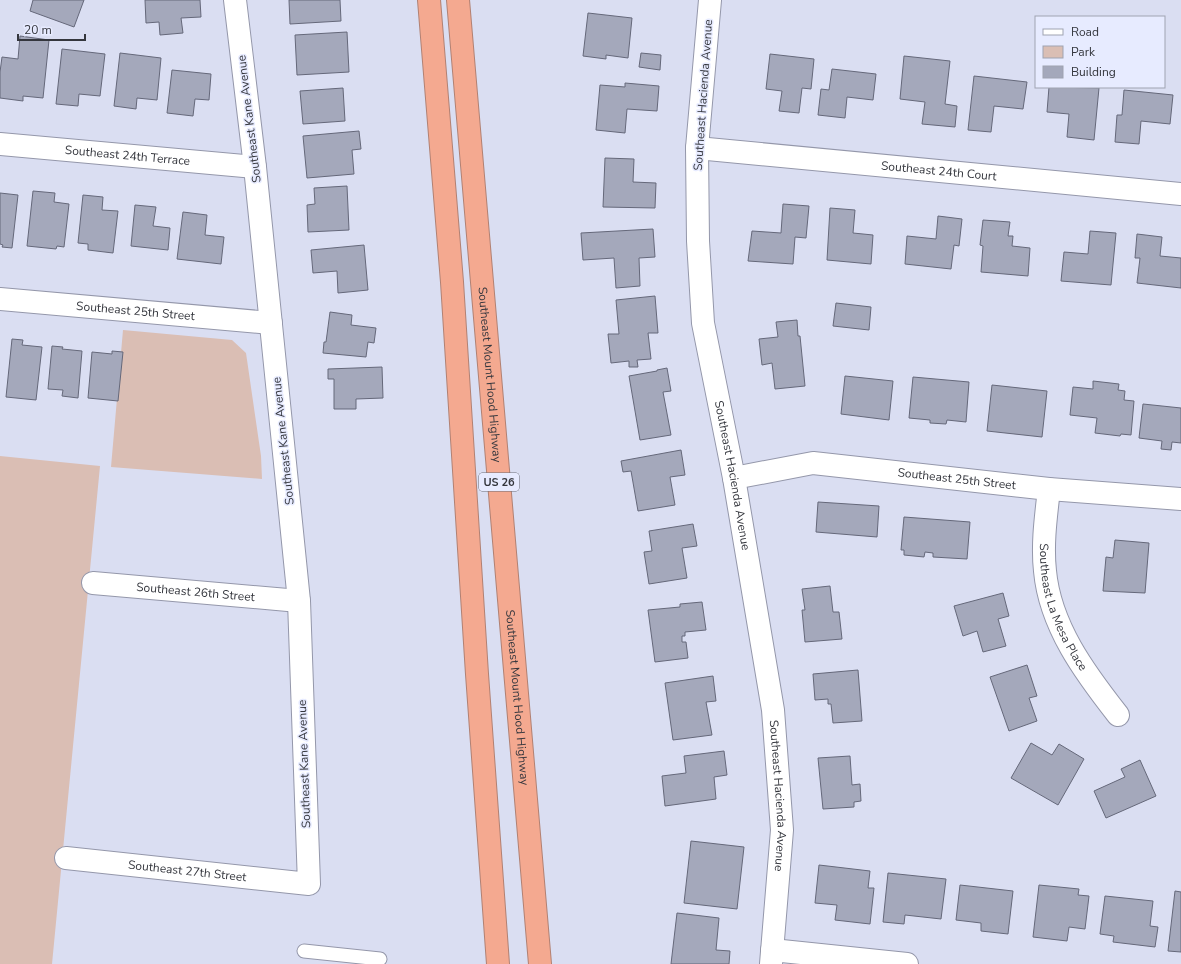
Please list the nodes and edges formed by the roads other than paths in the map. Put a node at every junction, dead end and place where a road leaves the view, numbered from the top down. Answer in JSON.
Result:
{"nodes":[{"id":1,"x":235,"y":0,"type":"edge"},
{"id":2,"x":429,"y":0,"type":"edge"},
{"id":3,"x":458,"y":0,"type":"edge"},
{"id":4,"x":710,"y":0,"type":"edge"},
{"id":5,"x":0,"y":144,"type":"edge"},
{"id":6,"x":697,"y":148,"type":"junction"},
{"id":7,"x":255,"y":167,"type":"junction"},
{"id":8,"x":1181,"y":194,"type":"edge"},
{"id":9,"x":0,"y":298,"type":"edge"},
{"id":10,"x":271,"y":323,"type":"junction"},
{"id":11,"x":734,"y":478,"type":"junction"},
{"id":12,"x":1048,"y":489,"type":"junction"},
{"id":13,"x":1181,"y":499,"type":"edge"},
{"id":14,"x":92,"y":583,"type":"dead end"},
{"id":15,"x":299,"y":602,"type":"junction"},
{"id":16,"x":1118,"y":714,"type":"dead end"},
{"id":17,"x":66,"y":858,"type":"dead end"},
{"id":18,"x":309,"y":884,"type":"joint"},
{"id":19,"x":304,"y":951,"type":"dead end"},
{"id":20,"x":772,"y":957,"type":"edge"},
{"id":21,"x":380,"y":959,"type":"dead end"},
{"id":22,"x":498,"y":964,"type":"edge"},
{"id":23,"x":540,"y":964,"type":"edge"},
{"id":24,"x":907,"y":964,"type":"edge"}],
"edges":[{"from":1,"to":7,"type":"street","name":"Southeast Kane Avenue"},
{"from":2,"to":22,"type":"highway","number":"US 26"},
{"from":3,"to":23,"type":"highway","name":"Southeast Mount Hood Highway","number":"US 26"},
{"from":4,"to":6,"type":"street","name":"Southeast Hacienda Avenue"},
{"from":5,"to":7,"type":"street","name":"Southeast 24th Terrace"},
{"from":6,"to":8,"type":"street","name":"Southeast 24th Court"},
{"from":6,"to":11,"type":"street","name":"Southeast Hacienda Avenue"},
{"from":7,"to":10,"type":"street","name":"Southeast Kane Avenue"},
{"from":9,"to":10,"type":"street","name":"Southeast 25th Street"},
{"from":10,"to":15,"type":"street","name":"Southeast Kane Avenue"},
{"from":11,"to":12,"type":"street","name":"Southeast 25th Street"},
{"from":11,"to":20,"type":"street","name":"Southeast Hacienda Avenue"},
{"from":12,"to":13,"type":"street","name":"Southeast 25th Street"},
{"from":12,"to":16,"type":"street","name":"Southeast La Mesa Place"},
{"from":14,"to":15,"type":"street","name":"Southeast 26th Street"},
{"from":15,"to":18,"type":"street","name":"Southeast Kane Avenue"},
{"from":17,"to":18,"type":"street","name":"Southeast 27th Street"},
{"from":19,"to":21,"type":"lane"},
{"from":20,"to":24,"type":"street"}]}
